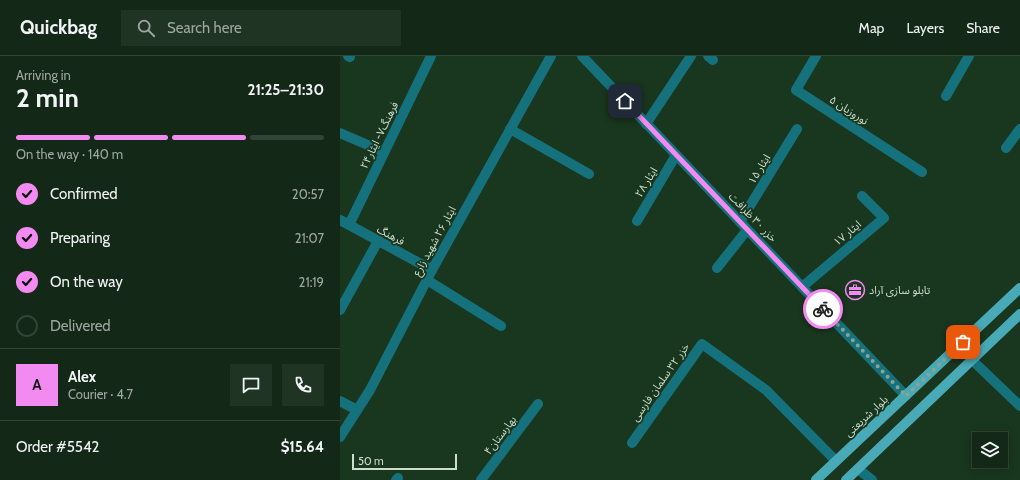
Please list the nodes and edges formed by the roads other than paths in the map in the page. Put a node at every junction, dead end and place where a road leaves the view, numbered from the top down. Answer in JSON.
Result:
{"nodes":[{"id":1,"x":431,"y":56,"type":"edge"},
{"id":2,"x":551,"y":56,"type":"edge"},
{"id":3,"x":582,"y":56,"type":"edge"},
{"id":4,"x":691,"y":56,"type":"edge"},
{"id":5,"x":816,"y":56,"type":"edge"},
{"id":6,"x":968,"y":56,"type":"edge"},
{"id":7,"x":946,"y":96,"type":"dead end"},
{"id":8,"x":646,"y":124,"type":"junction"},
{"id":9,"x":510,"y":129,"type":"junction"},
{"id":10,"x":797,"y":129,"type":"dead end"},
{"id":11,"x":1020,"y":129,"type":"edge"},
{"id":12,"x":340,"y":133,"type":"edge"},
{"id":13,"x":1006,"y":148,"type":"dead end"},
{"id":14,"x":384,"y":152,"type":"junction"},
{"id":15,"x":676,"y":155,"type":"junction"},
{"id":16,"x":922,"y":172,"type":"dead end"},
{"id":17,"x":589,"y":174,"type":"dead end"},
{"id":18,"x":862,"y":196,"type":"dead end"},
{"id":19,"x":637,"y":221,"type":"dead end"},
{"id":20,"x":345,"y":223,"type":"edge"},
{"id":21,"x":744,"y":226,"type":"junction"},
{"id":22,"x":378,"y":241,"type":"junction"},
{"id":23,"x":717,"y":268,"type":"dead end"},
{"id":24,"x":432,"y":270,"type":"junction"},
{"id":25,"x":427,"y":280,"type":"junction"},
{"id":26,"x":802,"y":287,"type":"junction"},
{"id":27,"x":1020,"y":288,"type":"edge"},
{"id":28,"x":340,"y":310,"type":"edge"},
{"id":29,"x":1020,"y":314,"type":"edge"},
{"id":30,"x":501,"y":326,"type":"dead end"},
{"id":31,"x":972,"y":360,"type":"junction"},
{"id":32,"x":906,"y":396,"type":"junction"},
{"id":33,"x":340,"y":401,"type":"edge"},
{"id":34,"x":538,"y":404,"type":"dead end"},
{"id":35,"x":1020,"y":406,"type":"edge"},
{"id":36,"x":358,"y":410,"type":"junction"},
{"id":37,"x":340,"y":437,"type":"edge"},
{"id":38,"x":632,"y":443,"type":"dead end"},
{"id":39,"x":836,"y":461,"type":"junction"},
{"id":40,"x":858,"y":469,"type":"junction"},
{"id":41,"x":481,"y":480,"type":"edge"},
{"id":42,"x":816,"y":480,"type":"edge"},
{"id":43,"x":846,"y":480,"type":"edge"},
{"id":44,"x":872,"y":480,"type":"edge"}],
"edges":[{"from":1,"to":14,"type":"street","name":"فرهنگ۷- ایثار۲۴"},
{"from":2,"to":9,"type":"street","name":"ایثار ۲۶ شهید زارع"},
{"from":3,"to":8,"type":"street","name":"خزر ۳۰ ظرافت"},
{"from":4,"to":8,"type":"street"},
{"from":5,"to":16,"type":"street","name":"نوروزیان ۵"},
{"from":6,"to":7,"type":"street"},
{"from":8,"to":15,"type":"street","name":"خزر ۳۰ ظرافت"},
{"from":9,"to":17,"type":"street"},
{"from":9,"to":24,"type":"street","name":"ایثار ۲۶ شهید زارع"},
{"from":10,"to":21,"type":"street","name":"ایثار ۱۵"},
{"from":11,"to":13,"type":"street"},
{"from":12,"to":14,"type":"street"},
{"from":14,"to":20,"type":"street","name":"فرهنگ۷- ایثار۲۴"},
{"from":15,"to":19,"type":"street","name":"ایثار ۲۸"},
{"from":15,"to":21,"type":"street","name":"خزر ۳۰ ظرافت"},
{"from":18,"to":26,"type":"street","name":"ایثار ۱۷"},
{"from":20,"to":22,"type":"street","name":"فرهنگ"},
{"from":21,"to":23,"type":"street","name":"ایثار ۱۵"},
{"from":21,"to":26,"type":"street","name":"خزر ۳۰ ظرافت"},
{"from":22,"to":24,"type":"street","name":"فرهنگ"},
{"from":22,"to":28,"type":"street"},
{"from":24,"to":25,"type":"street","name":"ایثار ۲۶ شهید زارع"},
{"from":25,"to":30,"type":"street"},
{"from":25,"to":36,"type":"street","name":"ایثار ۲۶ شهید زارع"},
{"from":26,"to":32,"type":"street","name":"خزر ۳۰ ظرافت"},
{"from":27,"to":32,"type":"main road","name":"بلوار شریعتی"},
{"from":29,"to":31,"type":"main road"},
{"from":31,"to":35,"type":"street"},
{"from":31,"to":40,"type":"main road"},
{"from":32,"to":39,"type":"main road","name":"بلوار شریعتی"},
{"from":33,"to":36,"type":"street"},
{"from":34,"to":41,"type":"street","name":"بهارستان۴"},
{"from":36,"to":37,"type":"street","name":"ایثار ۲۶ شهید زارع"},
{"from":38,"to":39,"type":"street","name":"خزر ۳۲ سلمان فارسی"},
{"from":39,"to":42,"type":"main road","name":"بلوار شریعتی"},
{"from":40,"to":43,"type":"main road"},
{"from":40,"to":44,"type":"street"}]}
